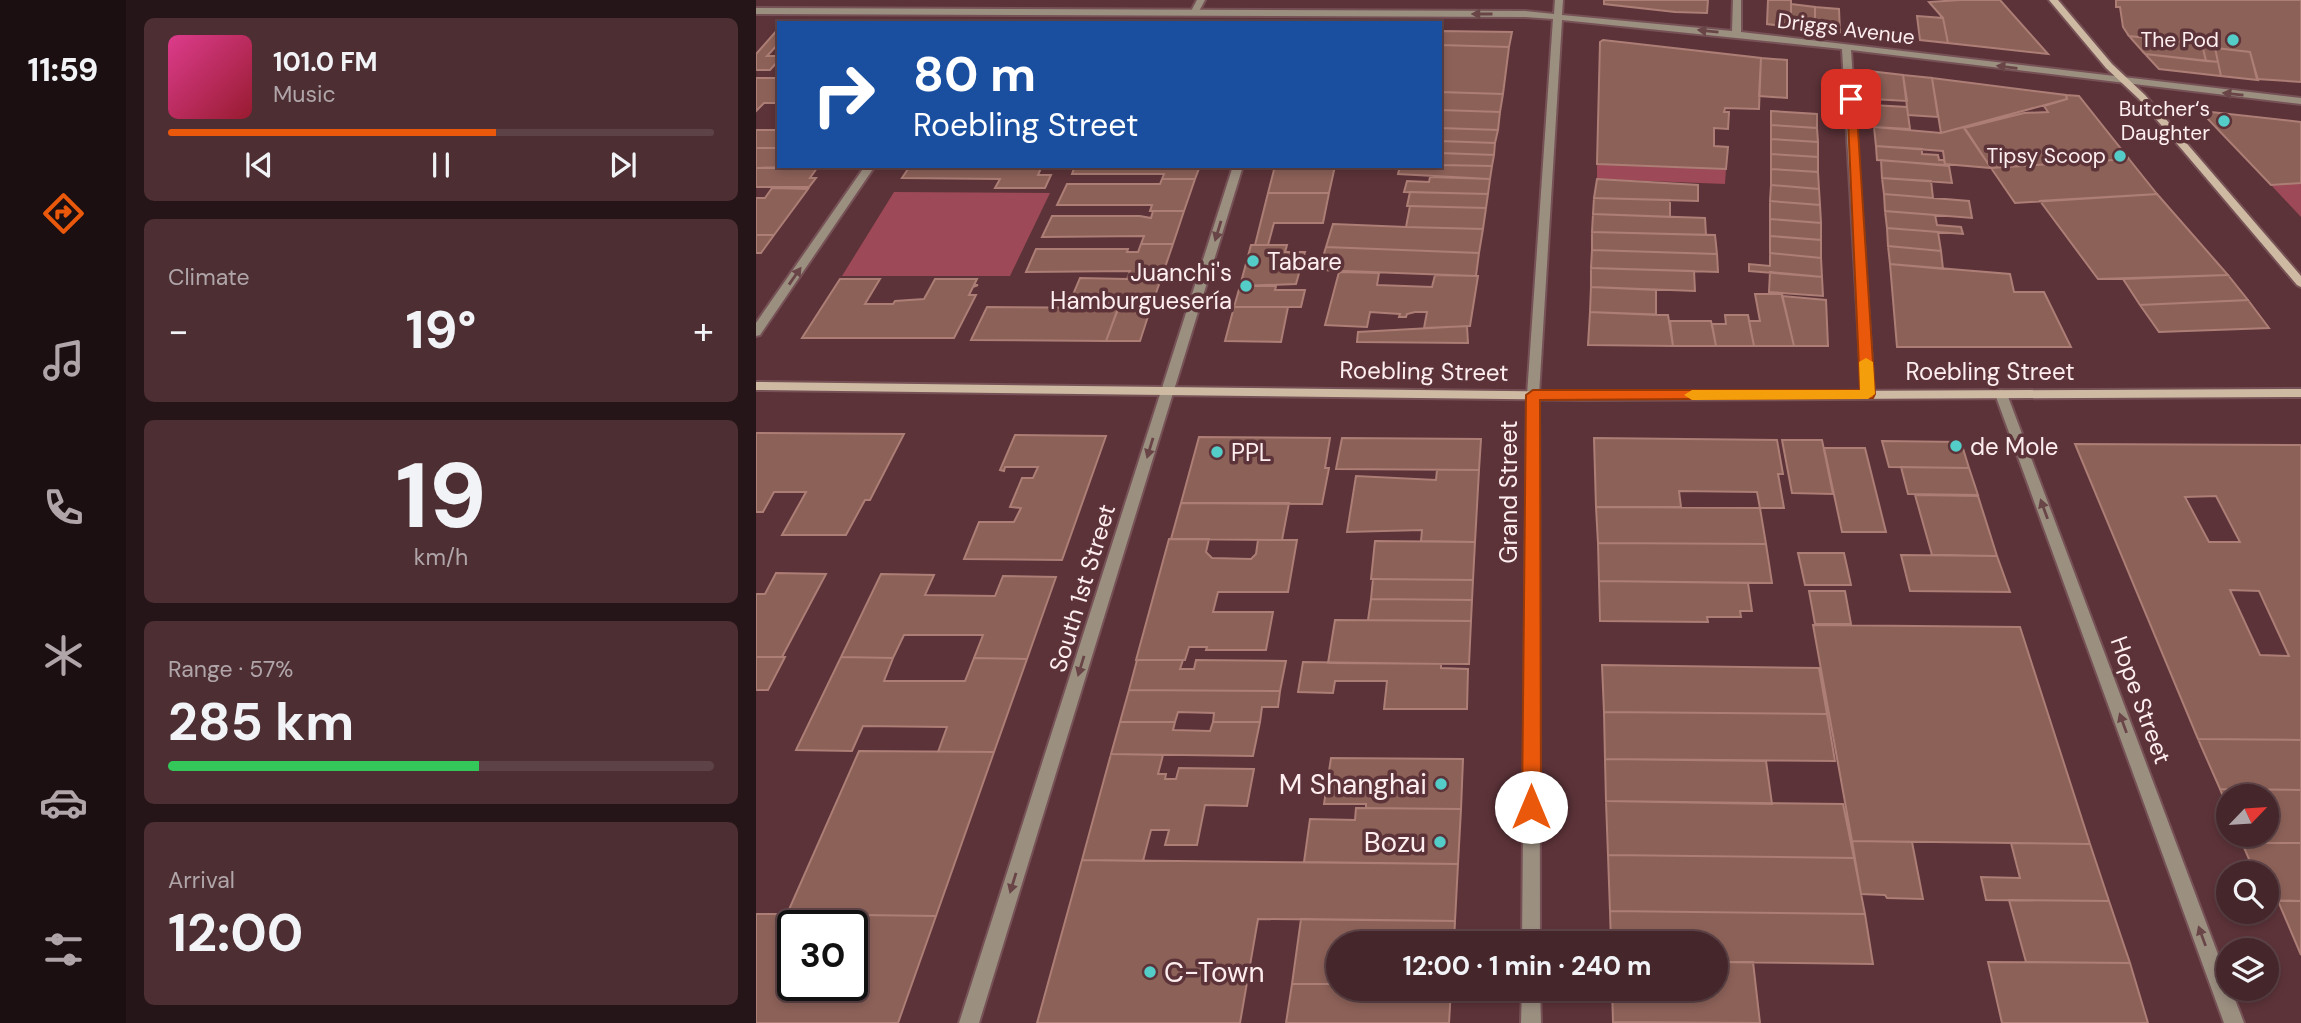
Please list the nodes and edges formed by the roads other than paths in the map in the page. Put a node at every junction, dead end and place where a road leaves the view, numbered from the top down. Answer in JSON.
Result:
{"nodes":[{"id":1,"x":985,"y":0,"type":"edge"},
{"id":2,"x":1201,"y":0,"type":"edge"},
{"id":3,"x":1291,"y":0,"type":"edge"},
{"id":4,"x":1559,"y":0,"type":"edge"},
{"id":5,"x":1737,"y":0,"type":"edge"},
{"id":6,"x":2053,"y":0,"type":"edge"},
{"id":7,"x":756,"y":11,"type":"edge"},
{"id":8,"x":976,"y":12,"type":"junction"},
{"id":9,"x":1194,"y":13,"type":"junction"},
{"id":10,"x":1558,"y":17,"type":"junction"},
{"id":11,"x":1285,"y":18,"type":"edge"},
{"id":12,"x":970,"y":21,"type":"edge"},
{"id":13,"x":1736,"y":34,"type":"junction"},
{"id":14,"x":1846,"y":47,"type":"junction"},
{"id":15,"x":2126,"y":82,"type":"junction"},
{"id":16,"x":2301,"y":102,"type":"edge"},
{"id":17,"x":869,"y":168,"type":"edge"},
{"id":18,"x":1237,"y":168,"type":"edge"},
{"id":19,"x":2301,"y":283,"type":"edge"},
{"id":20,"x":756,"y":332,"type":"edge"},
{"id":21,"x":756,"y":386,"type":"edge"},
{"id":22,"x":1167,"y":391,"type":"junction"},
{"id":23,"x":2301,"y":393,"type":"edge"},
{"id":24,"x":1868,"y":394,"type":"junction"},
{"id":25,"x":2001,"y":394,"type":"junction"},
{"id":26,"x":1533,"y":395,"type":"junction"},
{"id":27,"x":1531,"y":931,"type":"edge"},
{"id":28,"x":1531,"y":1001,"type":"edge"},
{"id":29,"x":969,"y":1023,"type":"edge"},
{"id":30,"x":1531,"y":1023,"type":"edge"},
{"id":31,"x":2234,"y":1023,"type":"edge"}],
"edges":[{"from":1,"to":8,"type":"street"},
{"from":2,"to":9,"type":"street"},
{"from":3,"to":11,"type":"street"},
{"from":4,"to":10,"type":"street","name":"Grand Street"},
{"from":5,"to":13,"type":"street"},
{"from":6,"to":15,"type":"main road"},
{"from":7,"to":8,"type":"street","name":"Driggs Avenue"},
{"from":8,"to":9,"type":"street","name":"Driggs Avenue"},
{"from":8,"to":12,"type":"street"},
{"from":9,"to":11,"type":"street","name":"Driggs Avenue"},
{"from":10,"to":11,"type":"street","name":"Driggs Avenue","one_way":true},
{"from":13,"to":10,"type":"street","name":"Driggs Avenue","one_way":true},
{"from":10,"to":26,"type":"street","name":"Grand Street"},
{"from":13,"to":14,"type":"street","name":"Driggs Avenue"},
{"from":15,"to":14,"type":"street","name":"Driggs Avenue","one_way":true},
{"from":14,"to":24,"type":"street"},
{"from":16,"to":15,"type":"street","name":"Driggs Avenue","one_way":true},
{"from":15,"to":19,"type":"main road"},
{"from":20,"to":17,"type":"street","one_way":true},
{"from":18,"to":22,"type":"street","name":"South 1st Street","one_way":true},
{"from":21,"to":22,"type":"main road","name":"Roebling Street"},
{"from":22,"to":26,"type":"main road","name":"Roebling Street"},
{"from":22,"to":29,"type":"street","name":"South 1st Street","one_way":true},
{"from":23,"to":25,"type":"main road","name":"Roebling Street"},
{"from":24,"to":25,"type":"main road","name":"Roebling Street"},
{"from":24,"to":26,"type":"main road","name":"Roebling Street"},
{"from":31,"to":25,"type":"street","name":"Hope Street","one_way":true},
{"from":26,"to":27,"type":"street","name":"Grand Street"},
{"from":28,"to":30,"type":"street"}]}
